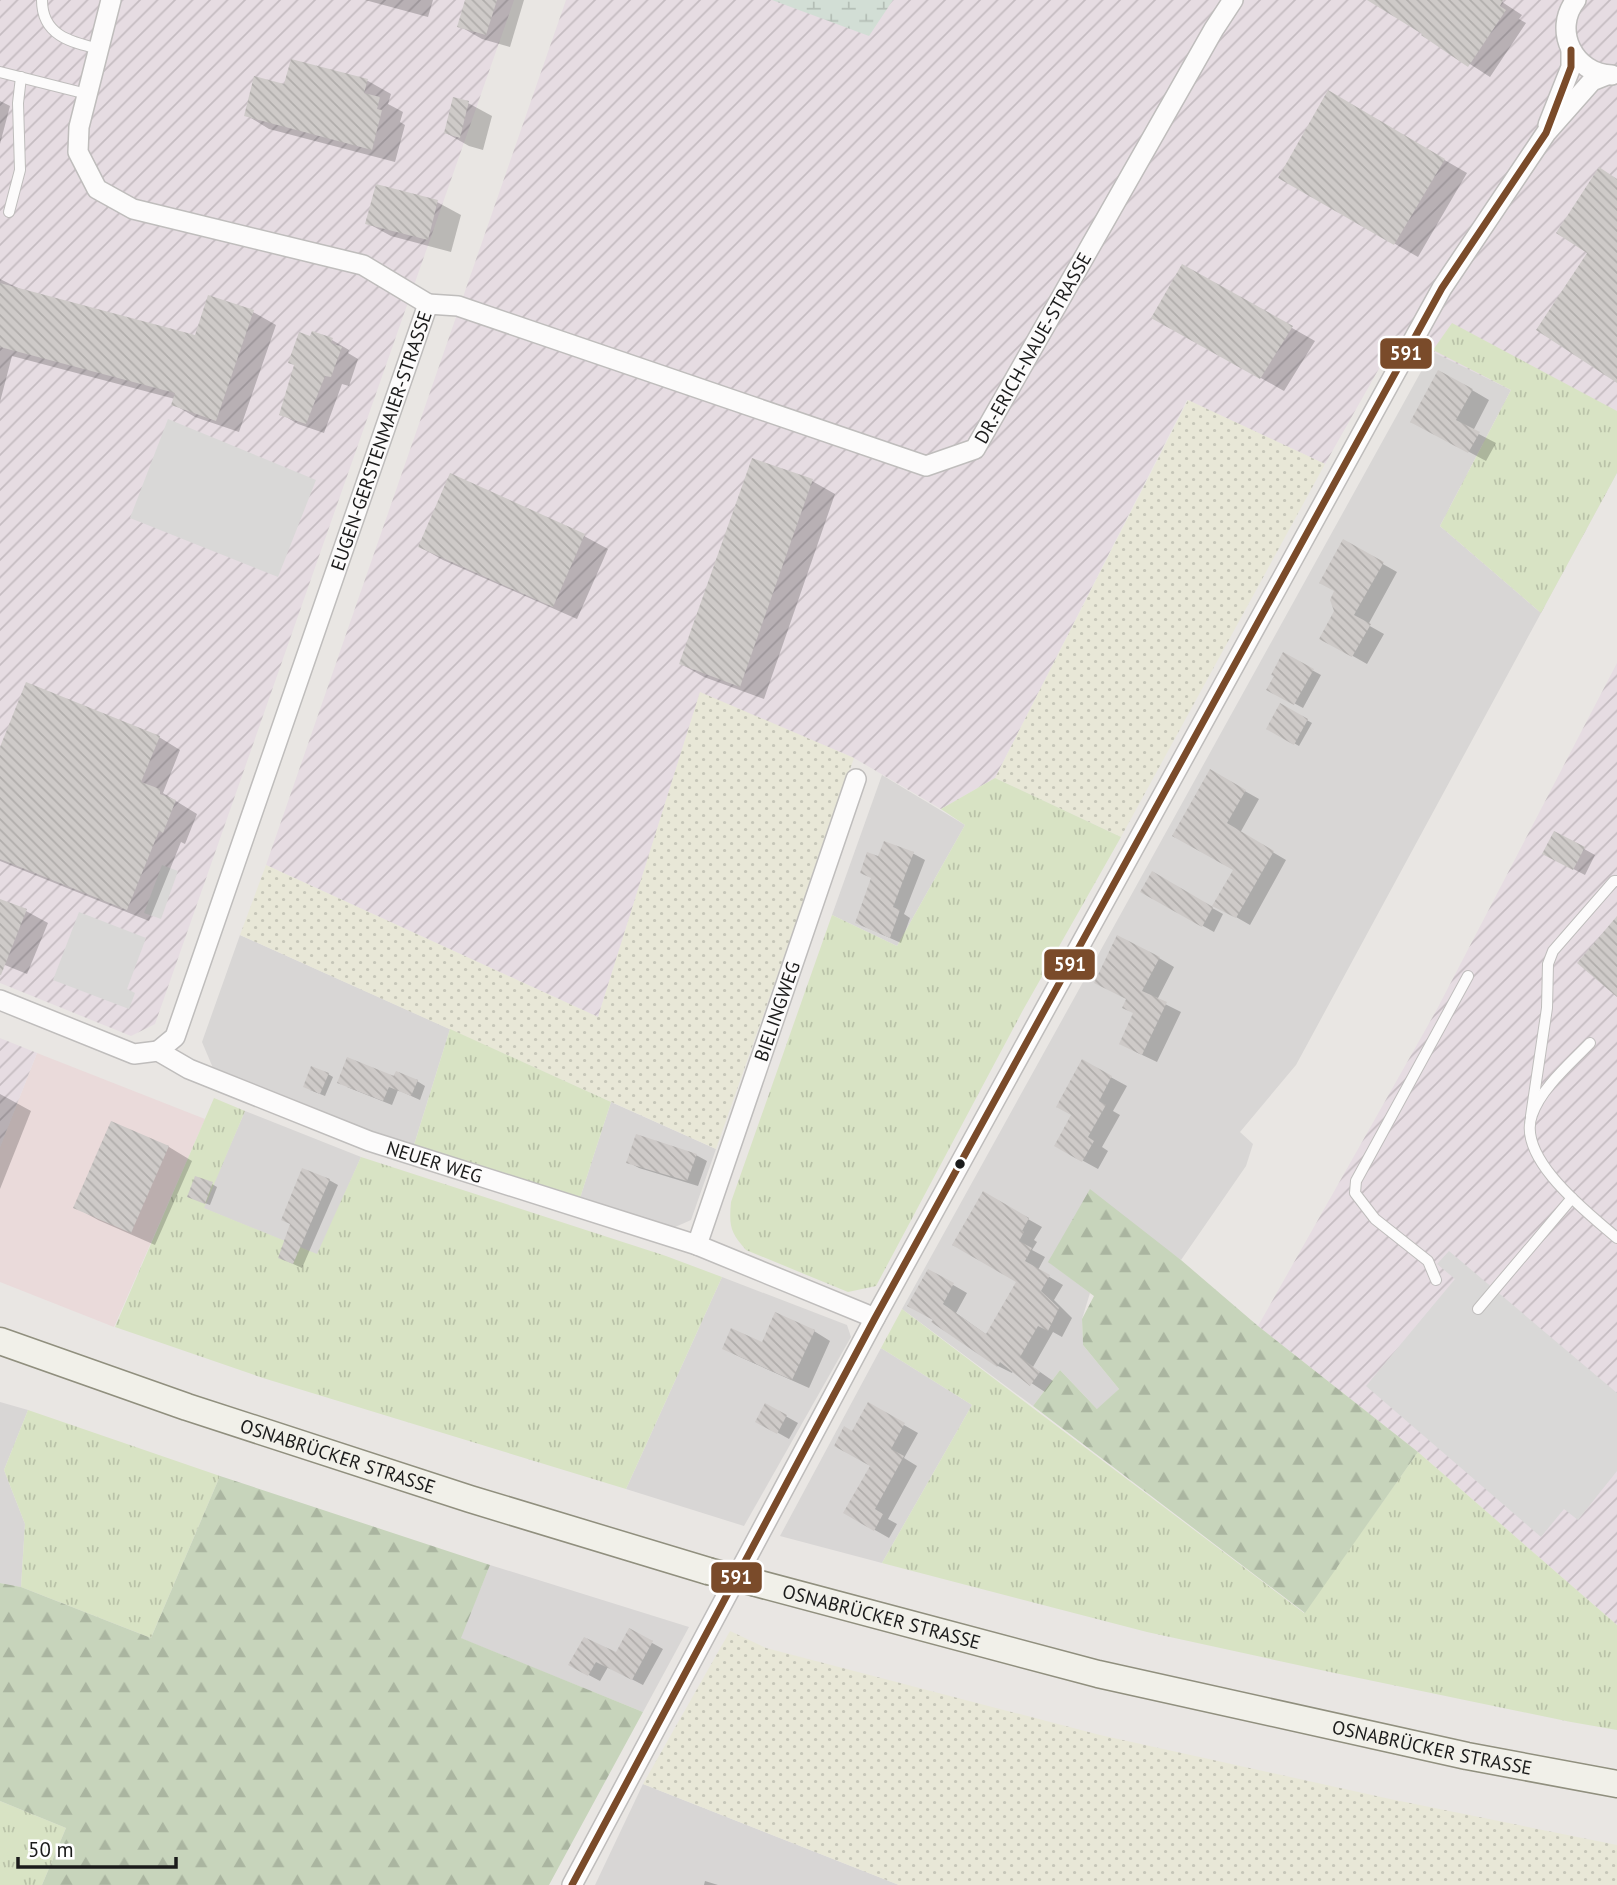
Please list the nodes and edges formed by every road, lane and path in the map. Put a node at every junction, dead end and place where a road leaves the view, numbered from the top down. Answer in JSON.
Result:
{"nodes":[{"id":1,"x":42,"y":0,"type":"edge"},
{"id":2,"x":111,"y":0,"type":"edge"},
{"id":3,"x":1233,"y":0,"type":"edge"},
{"id":4,"x":1552,"y":0,"type":"edge"},
{"id":5,"x":1576,"y":0,"type":"edge"},
{"id":6,"x":1565,"y":27,"type":"junction"},
{"id":7,"x":99,"y":49,"type":"junction"},
{"id":8,"x":1571,"y":50,"type":"junction"},
{"id":9,"x":0,"y":72,"type":"edge"},
{"id":10,"x":1612,"y":75,"type":"edge"},
{"id":11,"x":20,"y":77,"type":"junction"},
{"id":12,"x":87,"y":94,"type":"junction"},
{"id":13,"x":1546,"y":133,"type":"junction"},
{"id":14,"x":9,"y":212,"type":"dead end"},
{"id":15,"x":428,"y":304,"type":"junction"},
{"id":16,"x":856,"y":779,"type":"dead end"},
{"id":17,"x":1617,"y":880,"type":"edge"},
{"id":18,"x":1468,"y":976,"type":"dead end"},
{"id":19,"x":0,"y":1000,"type":"edge"},
{"id":20,"x":1590,"y":1043,"type":"dead end"},
{"id":21,"x":158,"y":1051,"type":"junction"},
{"id":22,"x":1531,"y":1116,"type":"junction"},
{"id":23,"x":1572,"y":1198,"type":"junction"},
{"id":24,"x":1617,"y":1238,"type":"edge"},
{"id":25,"x":697,"y":1245,"type":"junction"},
{"id":26,"x":1436,"y":1280,"type":"dead end"},
{"id":27,"x":1478,"y":1310,"type":"dead end"},
{"id":28,"x":876,"y":1318,"type":"junction"},
{"id":29,"x":0,"y":1342,"type":"edge"},
{"id":30,"x":1617,"y":1784,"type":"edge"},
{"id":31,"x":572,"y":1885,"type":"edge"}],
"edges":[{"from":1,"to":7,"type":"lane"},
{"from":2,"to":7,"type":"street","name":"EUGEN-GERSTENMAIER-STRASSE"},
{"from":3,"to":15,"type":"street","name":"DR.-ERICH-NAUE-STRASSE"},
{"from":4,"to":6,"type":"street"},
{"from":5,"to":6,"type":"street"},
{"from":6,"to":8,"type":"street"},
{"from":7,"to":12,"type":"street","name":"EUGEN-GERSTENMAIER-STRASSE"},
{"from":8,"to":10,"type":"street"},
{"from":8,"to":13,"type":"street"},
{"from":9,"to":11,"type":"lane"},
{"from":10,"to":13,"type":"street"},
{"from":11,"to":12,"type":"lane"},
{"from":11,"to":14,"type":"lane"},
{"from":12,"to":15,"type":"street","name":"EUGEN-GERSTENMAIER-STRASSE"},
{"from":13,"to":28,"type":"street"},
{"from":15,"to":21,"type":"street","name":"EUGEN-GERSTENMAIER-STRASSE"},
{"from":16,"to":25,"type":"street","name":"BIELINGWEG"},
{"from":17,"to":22,"type":"lane"},
{"from":18,"to":26,"type":"lane"},
{"from":19,"to":21,"type":"street","name":"NEUER WEG"},
{"from":20,"to":22,"type":"lane"},
{"from":21,"to":25,"type":"street","name":"NEUER WEG"},
{"from":22,"to":23,"type":"lane"},
{"from":23,"to":24,"type":"lane"},
{"from":23,"to":27,"type":"lane"},
{"from":25,"to":28,"type":"street","name":"NEUER WEG"},
{"from":28,"to":31,"type":"street"},
{"from":29,"to":30,"type":"main road","name":"OSNABRÜCKER STRASSE","bridge":true}]}
